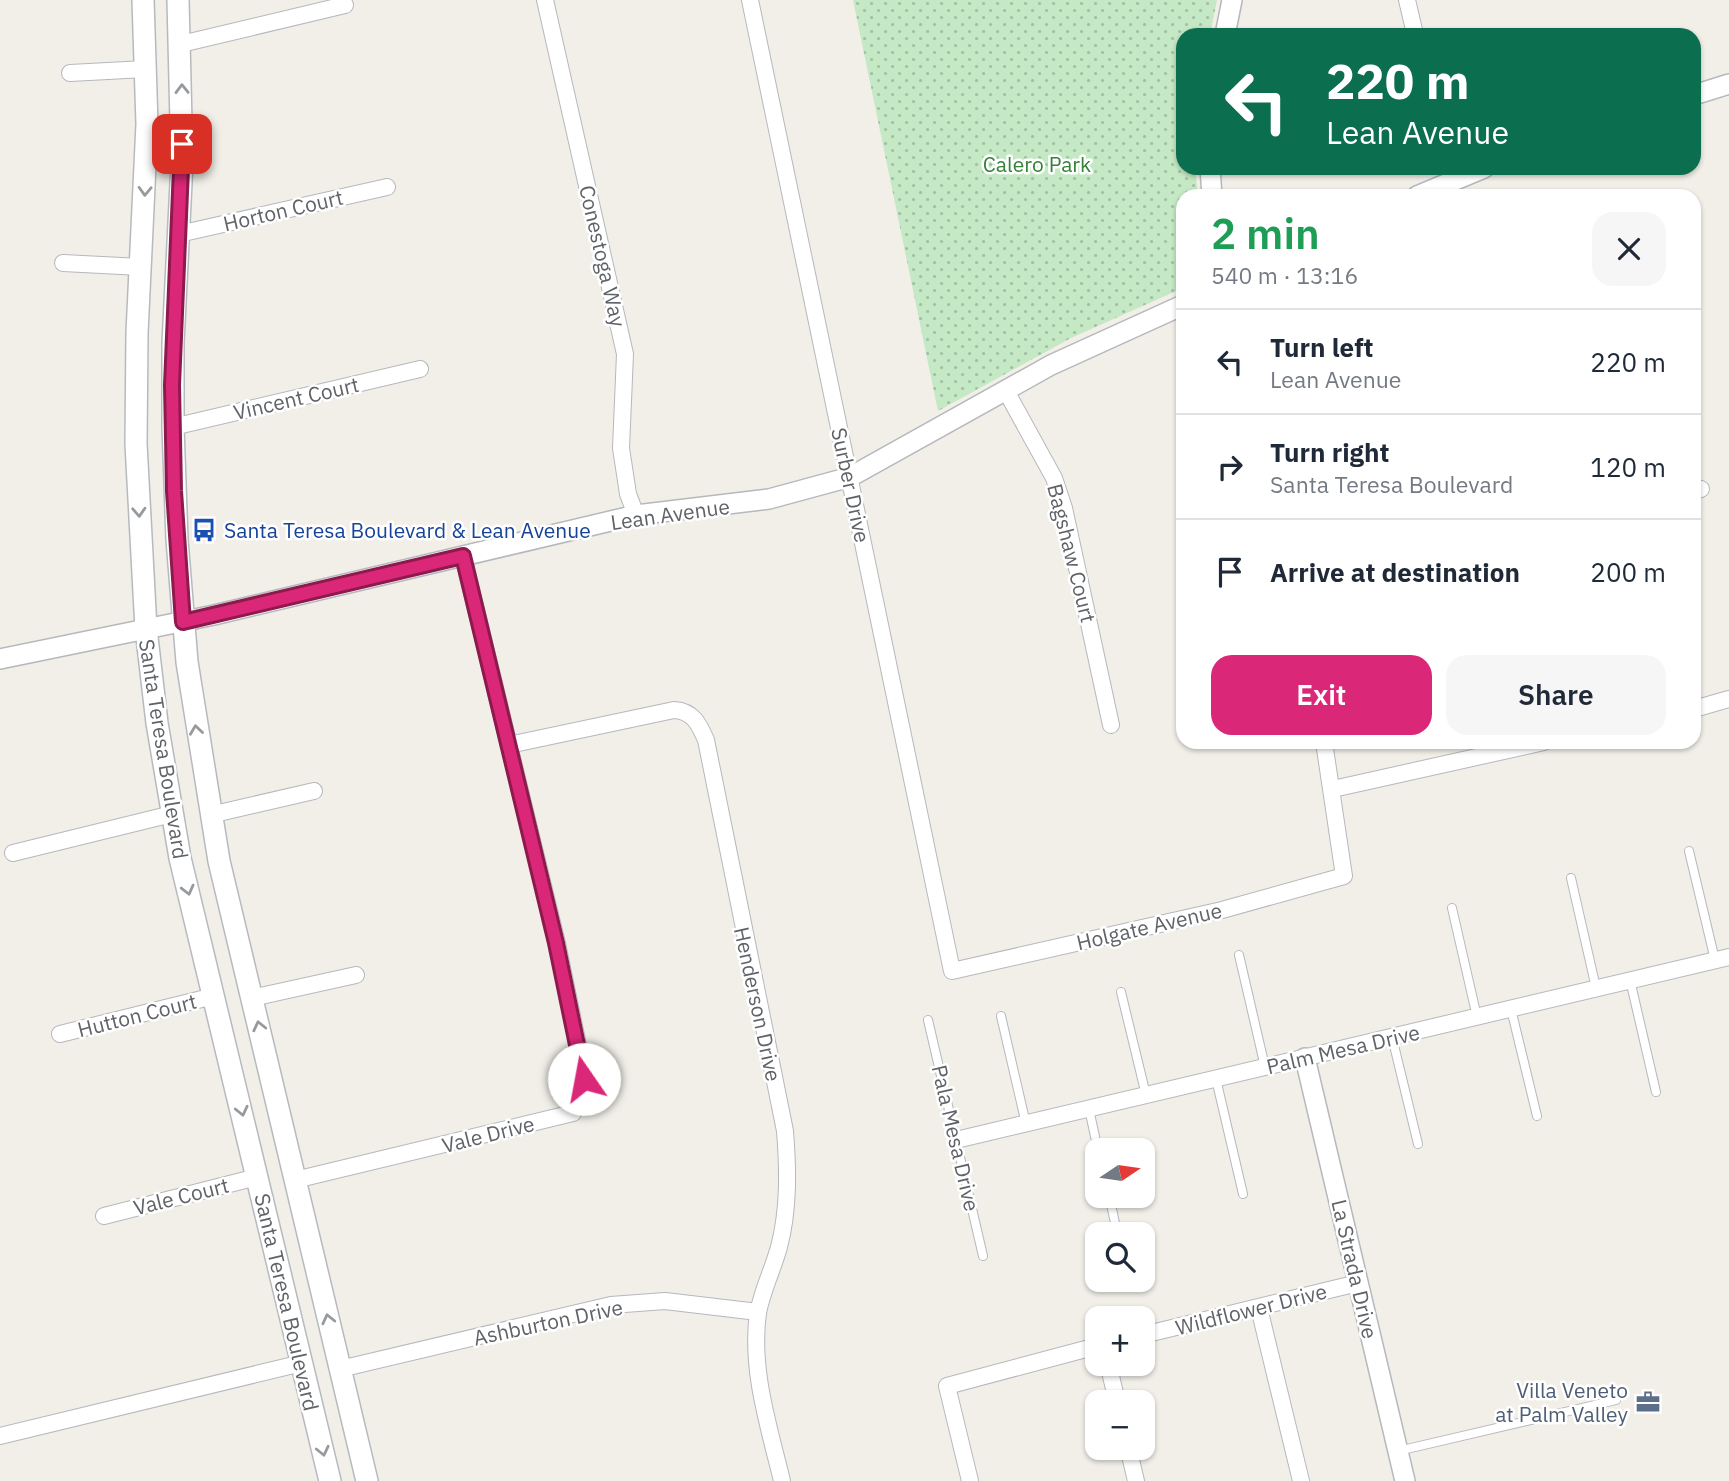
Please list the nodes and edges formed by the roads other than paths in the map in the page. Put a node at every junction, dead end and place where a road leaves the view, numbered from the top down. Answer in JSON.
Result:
{"nodes":[{"id":1,"x":143,"y":0,"type":"edge"},
{"id":2,"x":178,"y":0,"type":"edge"},
{"id":3,"x":545,"y":0,"type":"edge"},
{"id":4,"x":750,"y":0,"type":"edge"},
{"id":5,"x":1232,"y":0,"type":"edge"},
{"id":6,"x":1408,"y":0,"type":"edge"},
{"id":7,"x":345,"y":5,"type":"dead end"},
{"id":8,"x":1226,"y":28,"type":"edge"},
{"id":9,"x":1414,"y":28,"type":"edge"},
{"id":10,"x":181,"y":44,"type":"junction"},
{"id":11,"x":145,"y":69,"type":"junction"},
{"id":12,"x":70,"y":73,"type":"dead end"},
{"id":13,"x":1467,"y":175,"type":"edge"},
{"id":14,"x":387,"y":187,"type":"dead end"},
{"id":15,"x":1434,"y":189,"type":"edge"},
{"id":16,"x":179,"y":234,"type":"junction"},
{"id":17,"x":63,"y":263,"type":"dead end"},
{"id":18,"x":141,"y":267,"type":"junction"},
{"id":19,"x":1176,"y":308,"type":"edge"},
{"id":20,"x":420,"y":369,"type":"dead end"},
{"id":21,"x":1006,"y":391,"type":"junction"},
{"id":22,"x":173,"y":428,"type":"junction"},
{"id":23,"x":850,"y":477,"type":"junction"},
{"id":24,"x":636,"y":515,"type":"junction"},
{"id":25,"x":463,"y":556,"type":"junction"},
{"id":26,"x":183,"y":622,"type":"junction"},
{"id":27,"x":146,"y":629,"type":"junction"},
{"id":28,"x":0,"y":659,"type":"edge"},
{"id":29,"x":1729,"y":699,"type":"edge"},
{"id":30,"x":1701,"y":707,"type":"edge"},
{"id":31,"x":1111,"y":724,"type":"dead end"},
{"id":32,"x":509,"y":746,"type":"junction"},
{"id":33,"x":1325,"y":749,"type":"edge"},
{"id":34,"x":1513,"y":749,"type":"edge"},
{"id":35,"x":1333,"y":789,"type":"junction"},
{"id":36,"x":314,"y":790,"type":"dead end"},
{"id":37,"x":172,"y":814,"type":"junction"},
{"id":38,"x":210,"y":815,"type":"junction"},
{"id":39,"x":1689,"y":851,"type":"dead end"},
{"id":40,"x":13,"y":853,"type":"dead end"},
{"id":41,"x":1570,"y":878,"type":"dead end"},
{"id":42,"x":1452,"y":908,"type":"dead end"},
{"id":43,"x":1239,"y":955,"type":"dead end"},
{"id":44,"x":1722,"y":958,"type":"edge"},
{"id":45,"x":952,"y":971,"type":"joint"},
{"id":46,"x":356,"y":975,"type":"dead end"},
{"id":47,"x":1630,"y":980,"type":"junction"},
{"id":48,"x":1596,"y":988,"type":"junction"},
{"id":49,"x":1121,"y":992,"type":"dead end"},
{"id":50,"x":214,"y":996,"type":"junction"},
{"id":51,"x":252,"y":998,"type":"junction"},
{"id":52,"x":1511,"y":1009,"type":"junction"},
{"id":53,"x":1001,"y":1016,"type":"dead end"},
{"id":54,"x":1478,"y":1017,"type":"junction"},
{"id":55,"x":928,"y":1020,"type":"dead end"},
{"id":56,"x":60,"y":1034,"type":"dead end"},
{"id":57,"x":1392,"y":1037,"type":"junction"},
{"id":58,"x":1305,"y":1058,"type":"junction"},
{"id":59,"x":1265,"y":1067,"type":"junction"},
{"id":60,"x":1216,"y":1079,"type":"junction"},
{"id":61,"x":1656,"y":1092,"type":"dead end"},
{"id":62,"x":1146,"y":1095,"type":"junction"},
{"id":63,"x":1089,"y":1109,"type":"junction"},
{"id":64,"x":1537,"y":1116,"type":"dead end"},
{"id":65,"x":1027,"y":1124,"type":"junction"},
{"id":66,"x":1095,"y":1138,"type":"edge"},
{"id":67,"x":956,"y":1140,"type":"junction"},
{"id":68,"x":1418,"y":1144,"type":"dead end"},
{"id":69,"x":257,"y":1177,"type":"junction"},
{"id":70,"x":295,"y":1180,"type":"junction"},
{"id":71,"x":1242,"y":1194,"type":"dead end"},
{"id":72,"x":104,"y":1216,"type":"dead end"},
{"id":73,"x":983,"y":1256,"type":"dead end"},
{"id":74,"x":1358,"y":1283,"type":"junction"},
{"id":75,"x":1259,"y":1307,"type":"junction"},
{"id":76,"x":758,"y":1312,"type":"junction"},
{"id":77,"x":1155,"y":1332,"type":"edge"},
{"id":78,"x":1085,"y":1349,"type":"edge"},
{"id":79,"x":302,"y":1363,"type":"junction"},
{"id":80,"x":340,"y":1368,"type":"junction"},
{"id":81,"x":1616,"y":1400,"type":"dead end"},
{"id":82,"x":0,"y":1436,"type":"edge"},
{"id":83,"x":1398,"y":1451,"type":"junction"},
{"id":84,"x":1131,"y":1460,"type":"edge"},
{"id":85,"x":330,"y":1481,"type":"edge"},
{"id":86,"x":367,"y":1481,"type":"edge"},
{"id":87,"x":782,"y":1481,"type":"edge"},
{"id":88,"x":970,"y":1481,"type":"edge"},
{"id":89,"x":1136,"y":1481,"type":"edge"},
{"id":90,"x":1301,"y":1481,"type":"edge"},
{"id":91,"x":1405,"y":1481,"type":"edge"}],
"edges":[{"from":1,"to":11,"type":"main road","name":"Santa Teresa Boulevard"},
{"from":2,"to":10,"type":"main road","name":"Santa Teresa Boulevard"},
{"from":3,"to":24,"type":"street","name":"Conestoga Way"},
{"from":4,"to":23,"type":"street","name":"Surber Drive"},
{"from":5,"to":8,"type":"street"},
{"from":6,"to":9,"type":"street"},
{"from":7,"to":10,"type":"street"},
{"from":16,"to":10,"type":"main road","name":"Santa Teresa Boulevard","one_way":true},
{"from":11,"to":12,"type":"street"},
{"from":11,"to":18,"type":"main road","name":"Santa Teresa Boulevard","one_way":true},
{"from":13,"to":15,"type":"street"},
{"from":14,"to":16,"type":"street","name":"Horton Court"},
{"from":16,"to":22,"type":"main road","name":"Santa Teresa Boulevard"},
{"from":17,"to":18,"type":"street"},
{"from":18,"to":27,"type":"main road","name":"Santa Teresa Boulevard","one_way":true},
{"from":19,"to":21,"type":"street","name":"Lean Avenue"},
{"from":20,"to":22,"type":"street","name":"Vincent Court"},
{"from":21,"to":23,"type":"street","name":"Lean Avenue"},
{"from":21,"to":31,"type":"street","name":"Bagshaw Court"},
{"from":22,"to":26,"type":"main road","name":"Santa Teresa Boulevard"},
{"from":23,"to":24,"type":"street","name":"Lean Avenue"},
{"from":23,"to":45,"type":"street","name":"Surber Drive"},
{"from":24,"to":25,"type":"street","name":"Lean Avenue"},
{"from":25,"to":26,"type":"street","name":"Lean Avenue"},
{"from":25,"to":32,"type":"street","name":"Vale Drive"},
{"from":26,"to":27,"type":"street","name":"Lean Avenue"},
{"from":38,"to":26,"type":"main road","name":"Santa Teresa Boulevard","one_way":true},
{"from":27,"to":28,"type":"street","name":"Lean Avenue"},
{"from":27,"to":37,"type":"main road","name":"Santa Teresa Boulevard"},
{"from":29,"to":30,"type":"street"},
{"from":32,"to":70,"type":"street","name":"Vale Drive"},
{"from":32,"to":76,"type":"street","name":"Henderson Drive"},
{"from":33,"to":35,"type":"street"},
{"from":34,"to":35,"type":"street"},
{"from":35,"to":45,"type":"street","name":"Holgate Avenue"},
{"from":36,"to":38,"type":"street"},
{"from":37,"to":40,"type":"street"},
{"from":37,"to":50,"type":"main road","name":"Santa Teresa Boulevard","one_way":true},
{"from":38,"to":51,"type":"main road","name":"Santa Teresa Boulevard"},
{"from":39,"to":44,"type":"lane"},
{"from":41,"to":48,"type":"lane"},
{"from":42,"to":54,"type":"lane"},
{"from":43,"to":59,"type":"lane"},
{"from":44,"to":47,"type":"street","name":"Palm Mesa Drive"},
{"from":46,"to":51,"type":"street"},
{"from":47,"to":48,"type":"street","name":"Palm Mesa Drive"},
{"from":47,"to":61,"type":"lane"},
{"from":48,"to":52,"type":"street","name":"Palm Mesa Drive"},
{"from":49,"to":62,"type":"lane"},
{"from":50,"to":56,"type":"street","name":"Hutton Court"},
{"from":50,"to":69,"type":"main road","name":"Santa Teresa Boulevard","one_way":true},
{"from":70,"to":51,"type":"main road","name":"Santa Teresa Boulevard","one_way":true},
{"from":52,"to":54,"type":"street","name":"Palm Mesa Drive"},
{"from":52,"to":64,"type":"lane"},
{"from":53,"to":65,"type":"lane"},
{"from":54,"to":57,"type":"street","name":"Palm Mesa Drive"},
{"from":55,"to":67,"type":"lane","name":"Pala Mesa Drive"},
{"from":57,"to":58,"type":"street","name":"Palm Mesa Drive"},
{"from":57,"to":68,"type":"lane"},
{"from":58,"to":59,"type":"street","name":"Palm Mesa Drive"},
{"from":58,"to":74,"type":"street","name":"La Strada Drive"},
{"from":59,"to":60,"type":"street","name":"Palm Mesa Drive"},
{"from":60,"to":62,"type":"street","name":"Palm Mesa Drive"},
{"from":60,"to":71,"type":"lane"},
{"from":62,"to":63,"type":"street","name":"Palm Mesa Drive"},
{"from":63,"to":65,"type":"street","name":"Palm Mesa Drive"},
{"from":63,"to":66,"type":"lane"},
{"from":65,"to":67,"type":"street","name":"Palm Mesa Drive"},
{"from":67,"to":73,"type":"lane","name":"Pala Mesa Drive"},
{"from":69,"to":72,"type":"street","name":"Vale Court"},
{"from":69,"to":79,"type":"main road","name":"Santa Teresa Boulevard"},
{"from":80,"to":70,"type":"main road","name":"Santa Teresa Boulevard","one_way":true},
{"from":74,"to":75,"type":"street","name":"Wildflower Drive"},
{"from":74,"to":83,"type":"street","name":"La Strada Drive"},
{"from":75,"to":77,"type":"street","name":"Wildflower Drive"},
{"from":75,"to":90,"type":"street"},
{"from":76,"to":80,"type":"street","name":"Ashburton Drive"},
{"from":76,"to":87,"type":"street","name":"Henderson Drive"},
{"from":78,"to":88,"type":"street"},
{"from":79,"to":82,"type":"street"},
{"from":79,"to":85,"type":"main road","name":"Santa Teresa Boulevard","one_way":true},
{"from":80,"to":86,"type":"main road","name":"Santa Teresa Boulevard"},
{"from":81,"to":83,"type":"lane"},
{"from":83,"to":91,"type":"street","name":"La Strada Drive"},
{"from":84,"to":89,"type":"street"}]}
